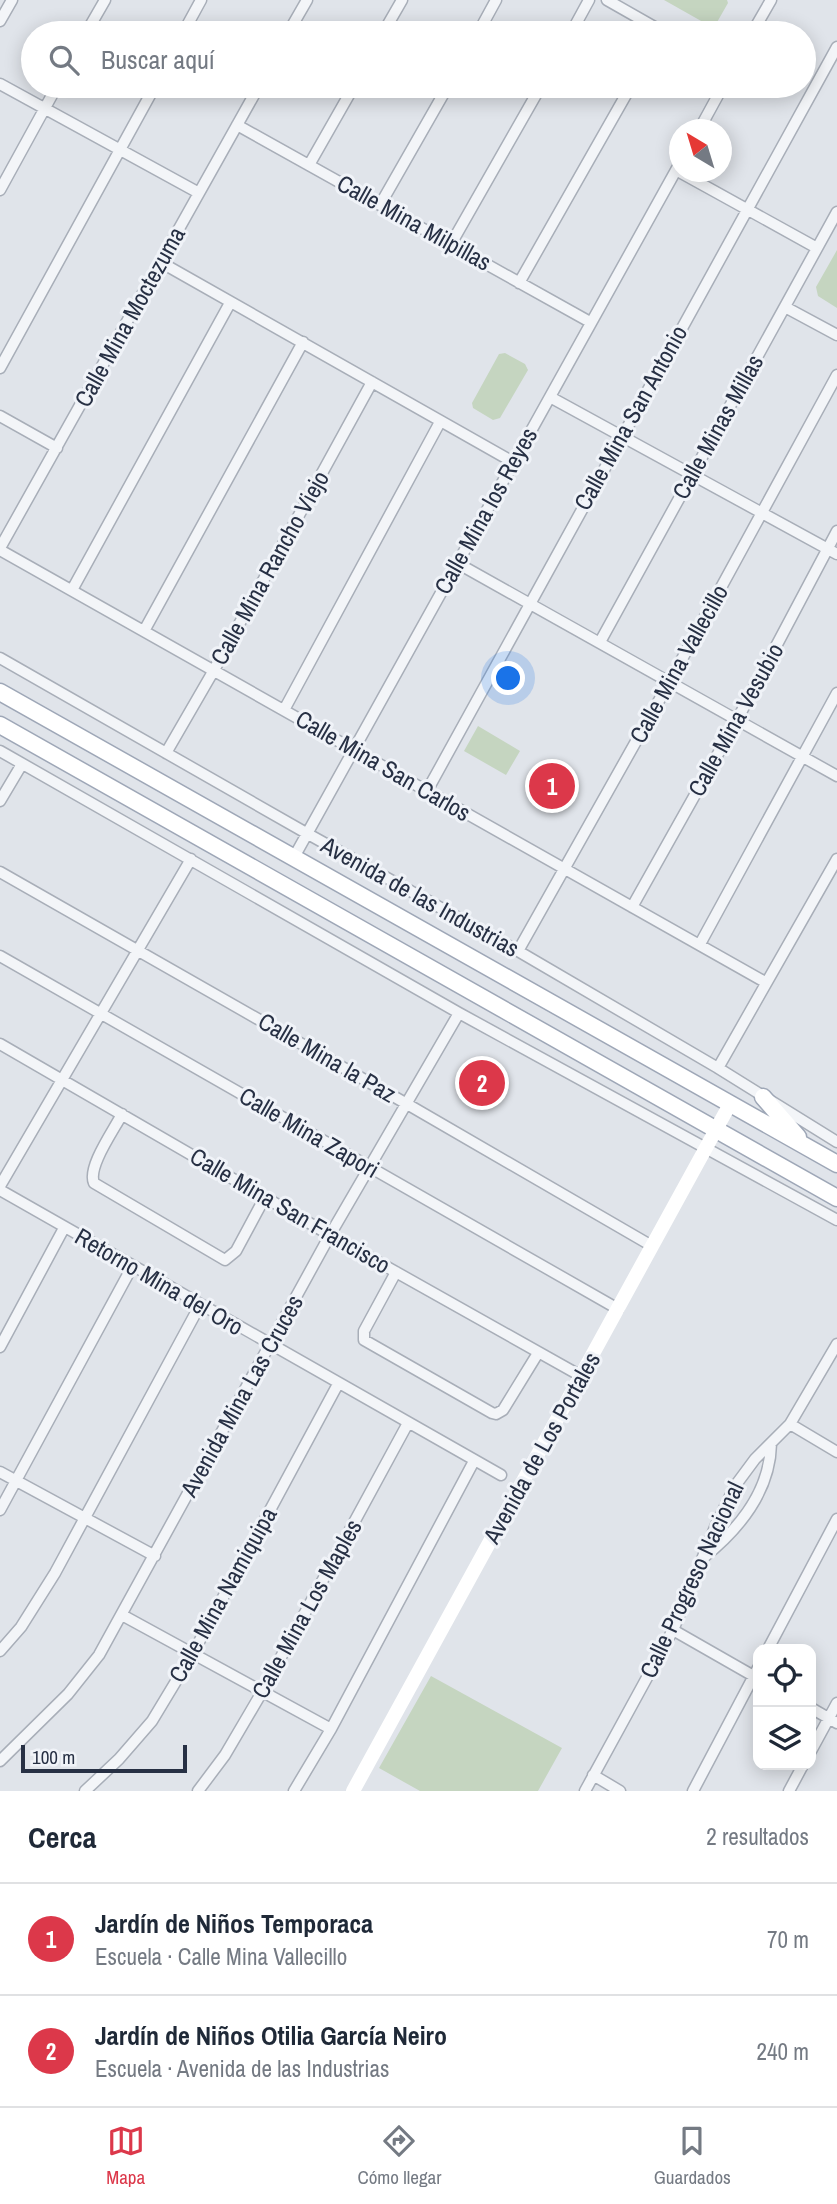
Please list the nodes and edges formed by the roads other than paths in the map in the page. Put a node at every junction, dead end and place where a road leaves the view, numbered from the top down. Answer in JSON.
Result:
{"nodes":[{"id":1,"x":12,"y":0,"type":"edge"},
{"id":2,"x":105,"y":0,"type":"edge"},
{"id":3,"x":201,"y":0,"type":"edge"},
{"id":4,"x":307,"y":0,"type":"edge"},
{"id":5,"x":402,"y":0,"type":"edge"},
{"id":6,"x":496,"y":0,"type":"edge"},
{"id":7,"x":590,"y":0,"type":"edge"},
{"id":8,"x":607,"y":0,"type":"edge"},
{"id":9,"x":771,"y":0,"type":"edge"},
{"id":10,"x":0,"y":21,"type":"edge"},
{"id":11,"x":93,"y":21,"type":"edge"},
{"id":12,"x":190,"y":21,"type":"edge"},
{"id":13,"x":295,"y":21,"type":"edge"},
{"id":14,"x":390,"y":21,"type":"edge"},
{"id":15,"x":485,"y":21,"type":"edge"},
{"id":16,"x":578,"y":21,"type":"edge"},
{"id":17,"x":642,"y":21,"type":"edge"},
{"id":18,"x":759,"y":21,"type":"edge"},
{"id":19,"x":837,"y":47,"type":"edge"},
{"id":20,"x":0,"y":84,"type":"edge"},
{"id":21,"x":816,"y":85,"type":"edge"},
{"id":22,"x":21,"y":96,"type":"edge"},
{"id":23,"x":25,"y":98,"type":"edge"},
{"id":24,"x":50,"y":98,"type":"edge"},
{"id":25,"x":149,"y":98,"type":"edge"},
{"id":26,"x":252,"y":98,"type":"edge"},
{"id":27,"x":347,"y":98,"type":"edge"},
{"id":28,"x":441,"y":98,"type":"edge"},
{"id":29,"x":534,"y":98,"type":"edge"},
{"id":30,"x":624,"y":98,"type":"edge"},
{"id":31,"x":716,"y":98,"type":"edge"},
{"id":32,"x":809,"y":98,"type":"edge"},
{"id":33,"x":44,"y":109,"type":"junction"},
{"id":34,"x":705,"y":119,"type":"edge"},
{"id":35,"x":237,"y":125,"type":"junction"},
{"id":36,"x":120,"y":151,"type":"junction"},
{"id":37,"x":309,"y":165,"type":"junction"},
{"id":38,"x":669,"y":182,"type":"edge"},
{"id":39,"x":702,"y":182,"type":"edge"},
{"id":40,"x":0,"y":190,"type":"edge"},
{"id":41,"x":199,"y":193,"type":"junction"},
{"id":42,"x":380,"y":205,"type":"junction"},
{"id":43,"x":746,"y":210,"type":"junction"},
{"id":44,"x":837,"y":212,"type":"edge"},
{"id":45,"x":451,"y":244,"type":"junction"},
{"id":46,"x":817,"y":248,"type":"junction"},
{"id":47,"x":162,"y":263,"type":"junction"},
{"id":48,"x":519,"y":283,"type":"junction"},
{"id":49,"x":230,"y":303,"type":"junction"},
{"id":50,"x":785,"y":307,"type":"junction"},
{"id":51,"x":590,"y":322,"type":"junction"},
{"id":52,"x":837,"y":335,"type":"edge"},
{"id":53,"x":303,"y":342,"type":"junction"},
{"id":54,"x":0,"y":368,"type":"edge"},
{"id":55,"x":837,"y":375,"type":"edge"},
{"id":56,"x":372,"y":382,"type":"junction"},
{"id":57,"x":550,"y":397,"type":"junction"},
{"id":58,"x":0,"y":416,"type":"edge"},
{"id":59,"x":440,"y":422,"type":"junction"},
{"id":60,"x":622,"y":435,"type":"junction"},
{"id":61,"x":57,"y":448,"type":"junction"},
{"id":62,"x":513,"y":462,"type":"junction"},
{"id":63,"x":692,"y":473,"type":"junction"},
{"id":64,"x":762,"y":513,"type":"junction"},
{"id":65,"x":837,"y":531,"type":"edge"},
{"id":66,"x":0,"y":549,"type":"edge"},
{"id":67,"x":832,"y":552,"type":"edge"},
{"id":68,"x":457,"y":563,"type":"junction"},
{"id":69,"x":72,"y":590,"type":"junction"},
{"id":70,"x":530,"y":604,"type":"junction"},
{"id":71,"x":144,"y":631,"type":"junction"},
{"id":72,"x":600,"y":642,"type":"junction"},
{"id":73,"x":0,"y":658,"type":"edge"},
{"id":74,"x":214,"y":670,"type":"junction"},
{"id":75,"x":670,"y":681,"type":"junction"},
{"id":76,"x":0,"y":692,"type":"edge"},
{"id":77,"x":837,"y":693,"type":"edge"},
{"id":78,"x":284,"y":710,"type":"junction"},
{"id":79,"x":737,"y":720,"type":"junction"},
{"id":80,"x":0,"y":725,"type":"edge"},
{"id":81,"x":354,"y":749,"type":"junction"},
{"id":82,"x":0,"y":751,"type":"edge"},
{"id":83,"x":166,"y":752,"type":"junction"},
{"id":84,"x":802,"y":757,"type":"junction"},
{"id":85,"x":22,"y":764,"type":"junction"},
{"id":86,"x":837,"y":776,"type":"edge"},
{"id":87,"x":428,"y":791,"type":"junction"},
{"id":88,"x":0,"y":801,"type":"edge"},
{"id":89,"x":308,"y":834,"type":"junction"},
{"id":90,"x":191,"y":859,"type":"junction"},
{"id":91,"x":293,"y":859,"type":"junction"},
{"id":92,"x":837,"y":859,"type":"edge"},
{"id":93,"x":564,"y":869,"type":"junction"},
{"id":94,"x":0,"y":872,"type":"edge"},
{"id":95,"x":632,"y":907,"type":"junction"},
{"id":96,"x":699,"y":944,"type":"junction"},
{"id":97,"x":139,"y":950,"type":"junction"},
{"id":98,"x":518,"y":951,"type":"junction"},
{"id":99,"x":0,"y":956,"type":"edge"},
{"id":100,"x":765,"y":982,"type":"junction"},
{"id":101,"x":459,"y":1013,"type":"junction"},
{"id":102,"x":102,"y":1014,"type":"junction"},
{"id":103,"x":0,"y":1044,"type":"edge"},
{"id":104,"x":718,"y":1068,"type":"junction"},
{"id":105,"x":62,"y":1079,"type":"junction"},
{"id":106,"x":763,"y":1097,"type":"junction"},
{"id":107,"x":407,"y":1104,"type":"junction"},
{"id":108,"x":730,"y":1104,"type":"junction"},
{"id":109,"x":122,"y":1114,"type":"junction"},
{"id":110,"x":716,"y":1130,"type":"junction"},
{"id":111,"x":837,"y":1142,"type":"edge"},
{"id":112,"x":807,"y":1147,"type":"junction"},
{"id":113,"x":706,"y":1150,"type":"junction"},
{"id":114,"x":837,"y":1164,"type":"edge"},
{"id":115,"x":370,"y":1168,"type":"junction"},
{"id":116,"x":0,"y":1188,"type":"edge"},
{"id":117,"x":265,"y":1197,"type":"junction"},
{"id":118,"x":837,"y":1198,"type":"edge"},
{"id":119,"x":837,"y":1220,"type":"edge"},
{"id":120,"x":64,"y":1228,"type":"junction"},
{"id":121,"x":330,"y":1235,"type":"junction"},
{"id":122,"x":652,"y":1246,"type":"junction"},
{"id":123,"x":132,"y":1267,"type":"junction"},
{"id":124,"x":396,"y":1272,"type":"junction"},
{"id":125,"x":200,"y":1305,"type":"junction"},
{"id":126,"x":618,"y":1309,"type":"junction"},
{"id":127,"x":837,"y":1344,"type":"edge"},
{"id":128,"x":270,"y":1345,"type":"junction"},
{"id":129,"x":0,"y":1348,"type":"edge"},
{"id":130,"x":538,"y":1353,"type":"junction"},
{"id":131,"x":581,"y":1376,"type":"junction"},
{"id":132,"x":338,"y":1384,"type":"junction"},
{"id":133,"x":408,"y":1423,"type":"junction"},
{"id":134,"x":790,"y":1424,"type":"junction"},
{"id":135,"x":771,"y":1444,"type":"junction"},
{"id":136,"x":837,"y":1452,"type":"edge"},
{"id":137,"x":474,"y":1461,"type":"junction"},
{"id":138,"x":0,"y":1472,"type":"edge"},
{"id":139,"x":501,"y":1475,"type":"dead end"},
{"id":140,"x":15,"y":1480,"type":"junction"},
{"id":141,"x":0,"y":1510,"type":"edge"},
{"id":142,"x":86,"y":1518,"type":"junction"},
{"id":143,"x":837,"y":1519,"type":"edge"},
{"id":144,"x":155,"y":1556,"type":"junction"},
{"id":145,"x":703,"y":1559,"type":"junction"},
{"id":146,"x":122,"y":1615,"type":"junction"},
{"id":147,"x":673,"y":1630,"type":"junction"},
{"id":148,"x":771,"y":1644,"type":"edge"},
{"id":149,"x":0,"y":1651,"type":"edge"},
{"id":150,"x":193,"y":1653,"type":"junction"},
{"id":151,"x":753,"y":1672,"type":"edge"},
{"id":152,"x":753,"y":1681,"type":"edge"},
{"id":153,"x":262,"y":1692,"type":"junction"},
{"id":154,"x":837,"y":1703,"type":"edge"},
{"id":155,"x":816,"y":1711,"type":"edge"},
{"id":156,"x":833,"y":1721,"type":"edge"},
{"id":157,"x":331,"y":1730,"type":"junction"},
{"id":158,"x":816,"y":1744,"type":"edge"},
{"id":159,"x":0,"y":1761,"type":"edge"},
{"id":160,"x":800,"y":1770,"type":"edge"},
{"id":161,"x":593,"y":1775,"type":"junction"},
{"id":162,"x":85,"y":1791,"type":"edge"},
{"id":163,"x":198,"y":1791,"type":"edge"},
{"id":164,"x":295,"y":1791,"type":"edge"},
{"id":165,"x":353,"y":1791,"type":"edge"},
{"id":166,"x":585,"y":1791,"type":"edge"},
{"id":167,"x":620,"y":1791,"type":"edge"},
{"id":168,"x":693,"y":1791,"type":"edge"},
{"id":169,"x":789,"y":1791,"type":"edge"}],
"edges":[{"from":1,"to":10,"type":"street"},
{"from":2,"to":11,"type":"street"},
{"from":3,"to":12,"type":"street"},
{"from":4,"to":13,"type":"street"},
{"from":5,"to":14,"type":"street"},
{"from":6,"to":15,"type":"street"},
{"from":7,"to":16,"type":"street"},
{"from":8,"to":17,"type":"street"},
{"from":9,"to":18,"type":"street"},
{"from":19,"to":21,"type":"street","name":"Calle Mina San Antonio"},
{"from":20,"to":22,"type":"street"},
{"from":23,"to":33,"type":"street"},
{"from":24,"to":33,"type":"street"},
{"from":25,"to":36,"type":"street"},
{"from":26,"to":35,"type":"street","name":"Calle Mina Moctezuma"},
{"from":27,"to":37,"type":"street"},
{"from":28,"to":42,"type":"street"},
{"from":29,"to":45,"type":"street"},
{"from":30,"to":48,"type":"street"},
{"from":31,"to":34,"type":"street"},
{"from":32,"to":43,"type":"street","name":"Calle Mina San Antonio"},
{"from":33,"to":36,"type":"street"},
{"from":33,"to":40,"type":"street"},
{"from":35,"to":37,"type":"street","name":"Calle Mina Milpillas"},
{"from":35,"to":41,"type":"street","name":"Calle Mina Moctezuma"},
{"from":36,"to":41,"type":"street"},
{"from":36,"to":54,"type":"street"},
{"from":37,"to":42,"type":"street","name":"Calle Mina Milpillas"},
{"from":38,"to":51,"type":"street","name":"Calle Mina los Reyes"},
{"from":39,"to":43,"type":"street"},
{"from":41,"to":47,"type":"street","name":"Calle Mina Moctezuma"},
{"from":42,"to":45,"type":"street","name":"Calle Mina Milpillas"},
{"from":43,"to":46,"type":"street"},
{"from":43,"to":60,"type":"street","name":"Calle Mina San Antonio"},
{"from":44,"to":46,"type":"street","name":"Calle Minas Millas"},
{"from":45,"to":48,"type":"street","name":"Calle Mina Milpillas"},
{"from":46,"to":50,"type":"street","name":"Calle Minas Millas"},
{"from":47,"to":49,"type":"street"},
{"from":47,"to":61,"type":"street","name":"Calle Mina Moctezuma"},
{"from":48,"to":51,"type":"street","name":"Calle Mina Milpillas"},
{"from":49,"to":53,"type":"street"},
{"from":49,"to":69,"type":"street"},
{"from":50,"to":52,"type":"street"},
{"from":50,"to":63,"type":"street","name":"Calle Minas Millas"},
{"from":51,"to":57,"type":"street","name":"Calle Mina los Reyes"},
{"from":53,"to":56,"type":"street"},
{"from":53,"to":71,"type":"street"},
{"from":55,"to":64,"type":"street","name":"Calle Mina Vallecillo"},
{"from":56,"to":59,"type":"street"},
{"from":56,"to":74,"type":"street","name":"Calle Mina Rancho Viejo"},
{"from":57,"to":60,"type":"street"},
{"from":57,"to":62,"type":"street","name":"Calle Mina los Reyes"},
{"from":58,"to":61,"type":"street"},
{"from":59,"to":62,"type":"street"},
{"from":59,"to":78,"type":"street"},
{"from":60,"to":63,"type":"street"},
{"from":60,"to":70,"type":"street","name":"Calle Mina San Antonio"},
{"from":61,"to":66,"type":"street","name":"Calle Mina Moctezuma"},
{"from":62,"to":68,"type":"street","name":"Calle Mina los Reyes"},
{"from":63,"to":64,"type":"street"},
{"from":63,"to":72,"type":"street","name":"Calle Minas Millas"},
{"from":64,"to":67,"type":"street"},
{"from":64,"to":75,"type":"street","name":"Calle Mina Vallecillo"},
{"from":65,"to":67,"type":"street","name":"Calle Mina Vesubio"},
{"from":66,"to":69,"type":"street","name":"Calle Mina San Carlos"},
{"from":67,"to":79,"type":"street","name":"Calle Mina Vesubio"},
{"from":68,"to":70,"type":"street"},
{"from":68,"to":81,"type":"street","name":"Calle Mina los Reyes"},
{"from":69,"to":71,"type":"street","name":"Calle Mina San Carlos"},
{"from":70,"to":72,"type":"street"},
{"from":70,"to":87,"type":"street","name":"Calle Mina San Antonio"},
{"from":71,"to":74,"type":"street","name":"Calle Mina San Carlos"},
{"from":72,"to":75,"type":"street"},
{"from":73,"to":83,"type":"street","name":"Avenida de las Industrias"},
{"from":74,"to":78,"type":"street","name":"Calle Mina San Carlos"},
{"from":74,"to":83,"type":"street","name":"Calle Mina Rancho Viejo"},
{"from":75,"to":79,"type":"street"},
{"from":75,"to":93,"type":"street","name":"Calle Mina Vallecillo"},
{"from":76,"to":91,"type":"main road","name":"Avenida de las Industrias"},
{"from":77,"to":84,"type":"street"},
{"from":78,"to":81,"type":"street","name":"Calle Mina San Carlos"},
{"from":79,"to":84,"type":"street"},
{"from":79,"to":95,"type":"street","name":"Calle Mina Vesubio"},
{"from":80,"to":110,"type":"main road"},
{"from":81,"to":87,"type":"street","name":"Calle Mina San Carlos"},
{"from":81,"to":89,"type":"street","name":"Calle Mina los Reyes"},
{"from":82,"to":85,"type":"street"},
{"from":83,"to":89,"type":"street","name":"Avenida de las Industrias"},
{"from":84,"to":86,"type":"street"},
{"from":84,"to":96,"type":"street"},
{"from":85,"to":88,"type":"street"},
{"from":85,"to":90,"type":"street"},
{"from":87,"to":93,"type":"street","name":"Calle Mina San Carlos"},
{"from":89,"to":91,"type":"street","name":"Calle Mina los Reyes"},
{"from":89,"to":98,"type":"street","name":"Avenida de las Industrias"},
{"from":90,"to":97,"type":"street"},
{"from":90,"to":101,"type":"street"},
{"from":91,"to":108,"type":"main road","name":"Avenida de las Industrias"},
{"from":92,"to":100,"type":"street"},
{"from":93,"to":95,"type":"street","name":"Calle Mina San Carlos"},
{"from":93,"to":98,"type":"street","name":"Calle Mina Vallecillo"},
{"from":94,"to":97,"type":"street","name":"Calle Mina la Paz"},
{"from":95,"to":96,"type":"street","name":"Calle Mina San Carlos"},
{"from":96,"to":100,"type":"street","name":"Calle Mina San Carlos"},
{"from":97,"to":102,"type":"street"},
{"from":97,"to":107,"type":"street","name":"Calle Mina la Paz"},
{"from":98,"to":104,"type":"street","name":"Avenida de las Industrias"},
{"from":99,"to":102,"type":"street","name":"Calle Mina Zapori"},
{"from":100,"to":104,"type":"street"},
{"from":101,"to":107,"type":"street","name":"Avenida Mina Las Cruces"},
{"from":101,"to":113,"type":"street"},
{"from":102,"to":105,"type":"street"},
{"from":102,"to":115,"type":"street","name":"Calle Mina Zapori"},
{"from":103,"to":105,"type":"street","name":"Calle Mina San Francisco"},
{"from":104,"to":106,"type":"street","name":"Avenida de las Industrias"},
{"from":105,"to":109,"type":"street","name":"Calle Mina San Francisco"},
{"from":105,"to":116,"type":"street"},
{"from":106,"to":111,"type":"street","name":"Avenida de las Industrias"},
{"from":106,"to":112,"type":"main road"},
{"from":107,"to":115,"type":"street","name":"Avenida Mina Las Cruces"},
{"from":107,"to":122,"type":"street","name":"Calle Mina la Paz"},
{"from":108,"to":110,"type":"street","name":"Avenida de Los Portales"},
{"from":108,"to":112,"type":"main road","name":"Avenida de las Industrias"},
{"from":109,"to":117,"type":"street","name":"Calle Mina San Francisco"},
{"from":109,"to":117,"type":"street"},
{"from":110,"to":113,"type":"street","name":"Avenida de Los Portales"},
{"from":110,"to":118,"type":"main road"},
{"from":112,"to":114,"type":"main road","name":"Avenida de las Industrias"},
{"from":113,"to":119,"type":"street"},
{"from":113,"to":122,"type":"street","name":"Avenida de Los Portales"},
{"from":115,"to":121,"type":"street","name":"Avenida Mina Las Cruces"},
{"from":115,"to":126,"type":"street","name":"Calle Mina Zapori"},
{"from":116,"to":120,"type":"street","name":"Retorno Mina del Oro"},
{"from":117,"to":121,"type":"street","name":"Calle Mina San Francisco"},
{"from":120,"to":123,"type":"street","name":"Retorno Mina del Oro"},
{"from":120,"to":129,"type":"street"},
{"from":121,"to":124,"type":"street","name":"Calle Mina San Francisco"},
{"from":121,"to":128,"type":"street","name":"Avenida Mina Las Cruces"},
{"from":122,"to":126,"type":"street","name":"Avenida de Los Portales"},
{"from":123,"to":125,"type":"street","name":"Retorno Mina del Oro"},
{"from":123,"to":140,"type":"street"},
{"from":124,"to":130,"type":"street","name":"Calle Mina San Francisco"},
{"from":124,"to":130,"type":"street"},
{"from":125,"to":128,"type":"street","name":"Retorno Mina del Oro"},
{"from":125,"to":142,"type":"street"},
{"from":126,"to":131,"type":"street","name":"Avenida de Los Portales"},
{"from":127,"to":134,"type":"street","name":"Calle Progreso Nacional"},
{"from":128,"to":132,"type":"street","name":"Retorno Mina del Oro"},
{"from":128,"to":144,"type":"street","name":"Avenida Mina Las Cruces"},
{"from":130,"to":131,"type":"street","name":"Calle Mina San Francisco"},
{"from":131,"to":165,"type":"street","name":"Avenida de Los Portales"},
{"from":132,"to":133,"type":"street","name":"Retorno Mina del Oro"},
{"from":132,"to":150,"type":"street","name":"Calle Mina Namiquipa"},
{"from":133,"to":137,"type":"street","name":"Retorno Mina del Oro"},
{"from":133,"to":153,"type":"street","name":"Calle Mina Los Maples"},
{"from":134,"to":135,"type":"street","name":"Calle Progreso Nacional"},
{"from":134,"to":136,"type":"street"},
{"from":135,"to":145,"type":"street","name":"Calle Progreso Nacional"},
{"from":135,"to":145,"type":"street"},
{"from":137,"to":139,"type":"street","name":"Retorno Mina del Oro"},
{"from":137,"to":157,"type":"street"},
{"from":138,"to":140,"type":"street"},
{"from":140,"to":141,"type":"street"},
{"from":140,"to":142,"type":"street"},
{"from":142,"to":144,"type":"street"},
{"from":142,"to":149,"type":"street"},
{"from":143,"to":148,"type":"street"},
{"from":144,"to":146,"type":"street","name":"Avenida Mina Las Cruces"},
{"from":145,"to":147,"type":"street","name":"Calle Progreso Nacional"},
{"from":146,"to":150,"type":"street"},
{"from":146,"to":159,"type":"street","name":"Avenida Mina Las Cruces"},
{"from":147,"to":151,"type":"street"},
{"from":147,"to":161,"type":"street","name":"Calle Progreso Nacional"},
{"from":150,"to":153,"type":"street"},
{"from":150,"to":162,"type":"street","name":"Calle Mina Namiquipa"},
{"from":152,"to":168,"type":"street"},
{"from":153,"to":157,"type":"street"},
{"from":153,"to":163,"type":"street","name":"Calle Mina Los Maples"},
{"from":154,"to":156,"type":"street"},
{"from":155,"to":156,"type":"street"},
{"from":156,"to":158,"type":"street"},
{"from":157,"to":164,"type":"street"},
{"from":160,"to":169,"type":"street"},
{"from":161,"to":166,"type":"street","name":"Calle Progreso Nacional"},
{"from":161,"to":167,"type":"street"}]}
